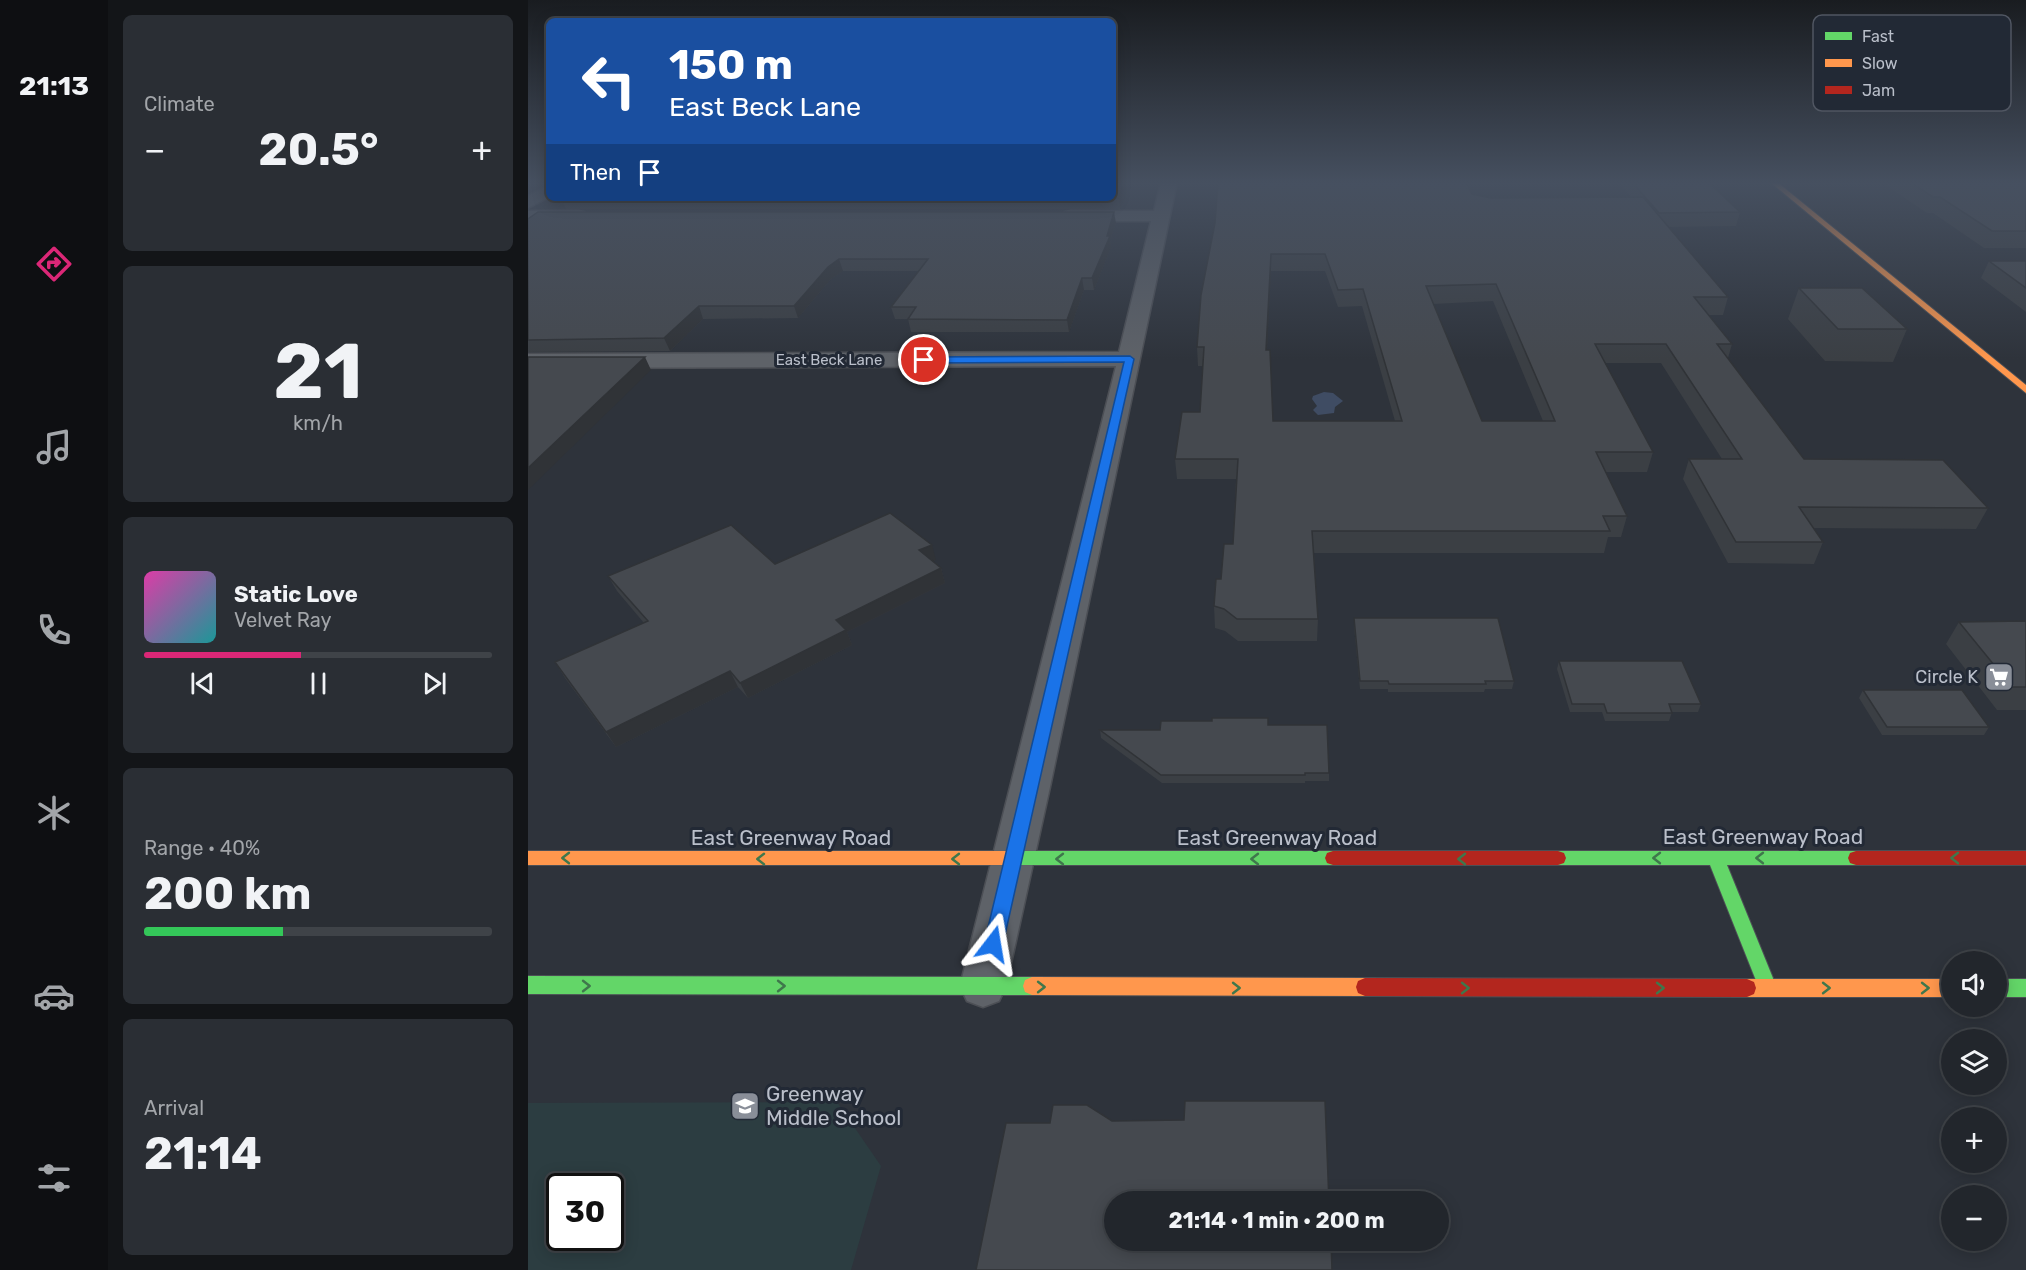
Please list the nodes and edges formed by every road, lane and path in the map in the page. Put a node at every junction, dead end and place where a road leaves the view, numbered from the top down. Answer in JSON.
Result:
{"nodes":[{"id":1,"x":1156,"y":241,"type":"edge"},
{"id":2,"x":1845,"y":241,"type":"edge"},
{"id":3,"x":1130,"y":359,"type":"junction"},
{"id":4,"x":528,"y":361,"type":"edge"},
{"id":5,"x":2026,"y":390,"type":"edge"},
{"id":6,"x":528,"y":858,"type":"edge"},
{"id":7,"x":1716,"y":858,"type":"junction"},
{"id":8,"x":2026,"y":858,"type":"edge"},
{"id":9,"x":1014,"y":859,"type":"junction"},
{"id":10,"x":528,"y":985,"type":"edge"},
{"id":11,"x":983,"y":986,"type":"junction"},
{"id":12,"x":1768,"y":988,"type":"junction"},
{"id":13,"x":1941,"y":988,"type":"edge"},
{"id":14,"x":2007,"y":988,"type":"edge"},
{"id":15,"x":2026,"y":988,"type":"edge"}],
"edges":[{"from":1,"to":3,"type":"street"},
{"from":2,"to":5,"type":"main road"},
{"from":3,"to":4,"type":"street","name":"East Beck Lane"},
{"from":3,"to":9,"type":"street"},
{"from":9,"to":6,"type":"main road","name":"East Greenway Road","one_way":true},
{"from":8,"to":7,"type":"main road","name":"East Greenway Road","one_way":true},
{"from":7,"to":9,"type":"main road","name":"East Greenway Road","one_way":true},
{"from":7,"to":12,"type":"main road"},
{"from":9,"to":11,"type":"street"},
{"from":10,"to":11,"type":"main road","one_way":true},
{"from":11,"to":12,"type":"main road","one_way":true},
{"from":12,"to":13,"type":"main road","one_way":true},
{"from":14,"to":15,"type":"main road"}]}
